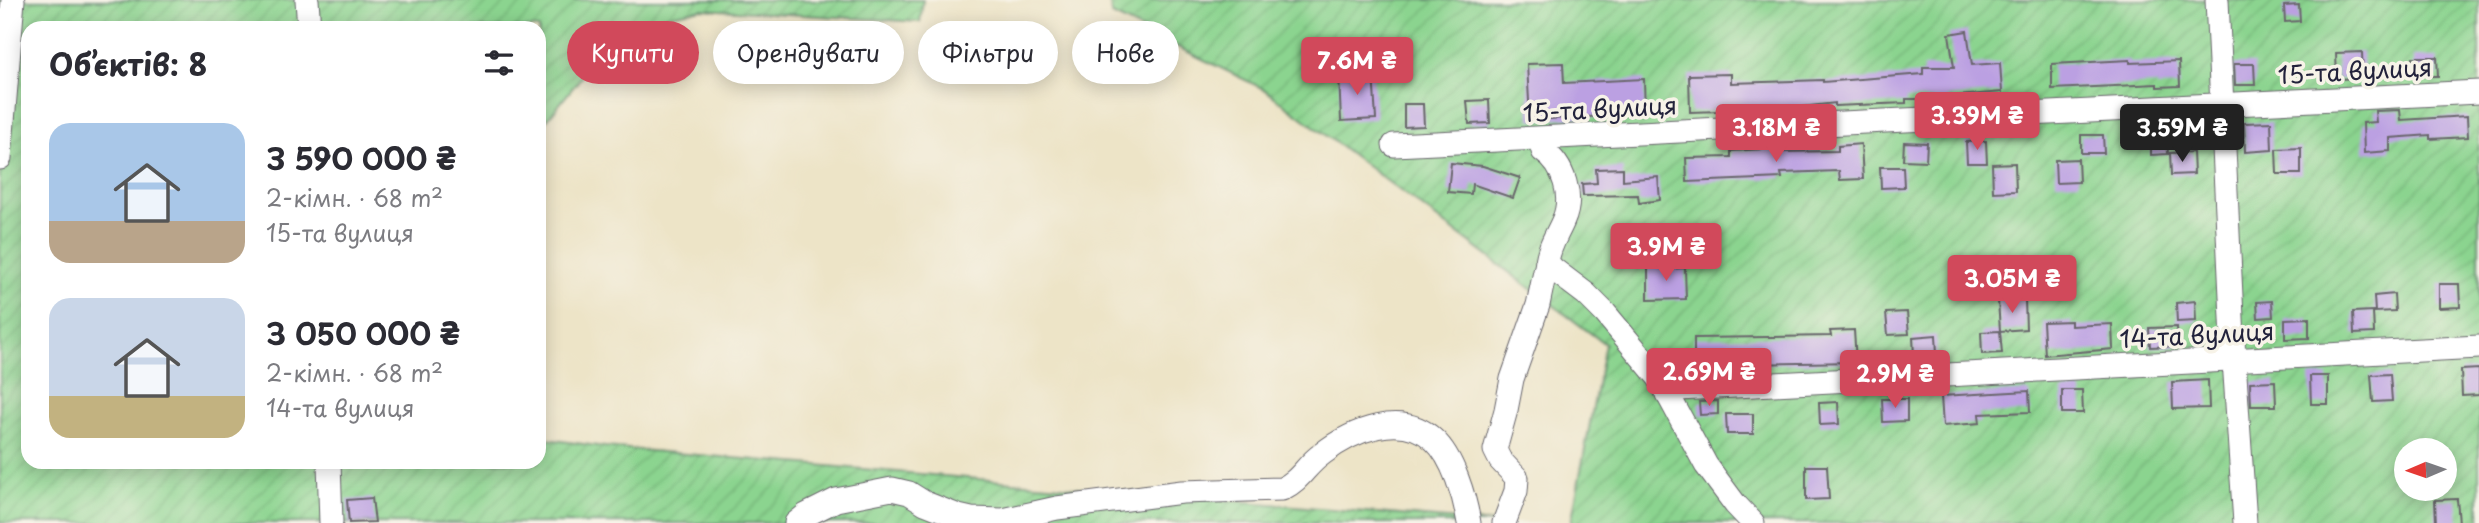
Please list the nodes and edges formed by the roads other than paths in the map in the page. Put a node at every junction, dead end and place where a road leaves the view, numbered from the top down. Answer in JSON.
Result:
{"nodes":[{"id":1,"x":13,"y":0,"type":"edge"},
{"id":2,"x":307,"y":0,"type":"edge"},
{"id":3,"x":2217,"y":0,"type":"edge"},
{"id":4,"x":308,"y":21,"type":"edge"},
{"id":5,"x":5,"y":34,"type":"edge"},
{"id":6,"x":2479,"y":92,"type":"edge"},
{"id":7,"x":2223,"y":105,"type":"junction"},
{"id":8,"x":1540,"y":139,"type":"junction"},
{"id":9,"x":1394,"y":145,"type":"dead end"},
{"id":10,"x":0,"y":159,"type":"edge"},
{"id":11,"x":1547,"y":262,"type":"junction"},
{"id":12,"x":2479,"y":347,"type":"edge"},
{"id":13,"x":2234,"y":360,"type":"junction"},
{"id":14,"x":1667,"y":394,"type":"junction"},
{"id":15,"x":329,"y":469,"type":"edge"},
{"id":16,"x":331,"y":523,"type":"edge"},
{"id":17,"x":796,"y":523,"type":"edge"},
{"id":18,"x":1469,"y":523,"type":"edge"},
{"id":19,"x":1504,"y":523,"type":"edge"},
{"id":20,"x":1754,"y":523,"type":"edge"},
{"id":21,"x":2245,"y":523,"type":"edge"}],
"edges":[{"from":1,"to":5,"type":"street"},
{"from":2,"to":4,"type":"street"},
{"from":3,"to":7,"type":"street"},
{"from":5,"to":10,"type":"street"},
{"from":6,"to":7,"type":"street","name":"15-та вулиця"},
{"from":7,"to":8,"type":"street","name":"15-та вулиця"},
{"from":7,"to":13,"type":"street"},
{"from":8,"to":9,"type":"street","name":"15-та вулиця"},
{"from":8,"to":11,"type":"street"},
{"from":11,"to":14,"type":"street"},
{"from":11,"to":19,"type":"street"},
{"from":12,"to":13,"type":"street","name":"14-та вулиця"},
{"from":13,"to":14,"type":"street","name":"14-та вулиця"},
{"from":13,"to":21,"type":"street"},
{"from":14,"to":20,"type":"street"},
{"from":15,"to":16,"type":"street"},
{"from":17,"to":18,"type":"street"}]}
